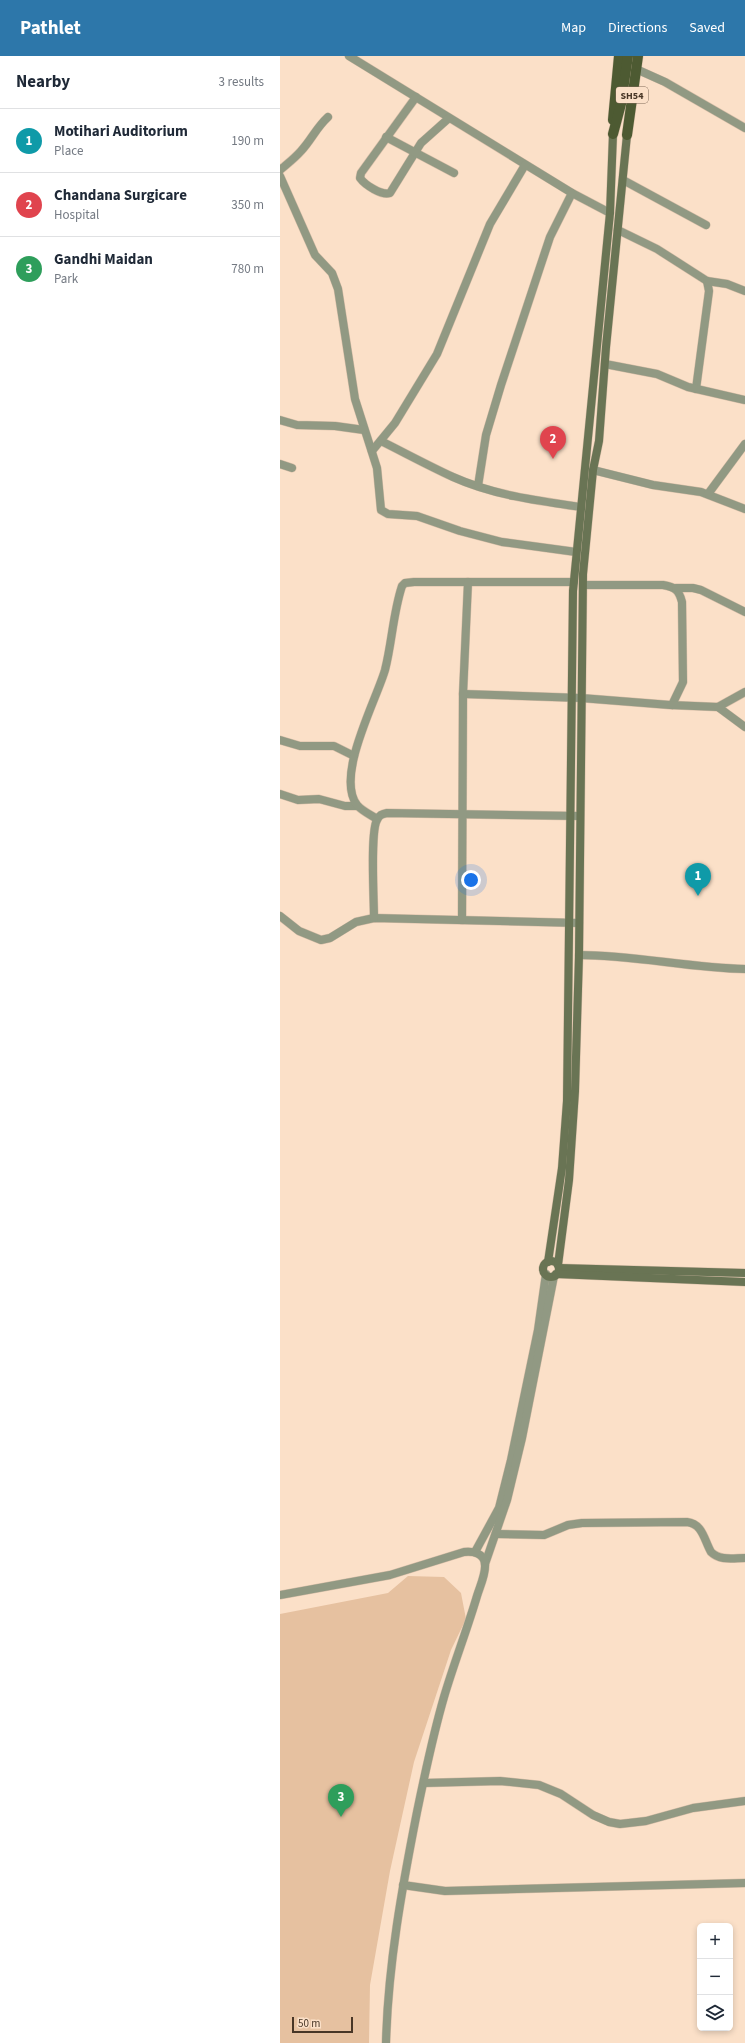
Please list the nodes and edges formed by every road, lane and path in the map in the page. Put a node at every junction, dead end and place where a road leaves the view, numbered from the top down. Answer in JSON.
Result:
{"nodes":[{"id":1,"x":349,"y":56,"type":"edge"},
{"id":2,"x":619,"y":56,"type":"edge"},
{"id":3,"x":628,"y":56,"type":"edge"},
{"id":4,"x":638,"y":56,"type":"edge"},
{"id":5,"x":636,"y":69,"type":"junction"},
{"id":6,"x":416,"y":97,"type":"junction"},
{"id":7,"x":621,"y":104,"type":"junction"},
{"id":8,"x":328,"y":117,"type":"dead end"},
{"id":9,"x":448,"y":118,"type":"junction"},
{"id":10,"x":745,"y":128,"type":"edge"},
{"id":11,"x":613,"y":134,"type":"junction"},
{"id":12,"x":627,"y":135,"type":"junction"},
{"id":13,"x":386,"y":137,"type":"junction"},
{"id":14,"x":413,"y":152,"type":"junction"},
{"id":15,"x":525,"y":166,"type":"junction"},
{"id":16,"x":280,"y":170,"type":"edge"},
{"id":17,"x":454,"y":174,"type":"dead end"},
{"id":18,"x":280,"y":176,"type":"edge"},
{"id":19,"x":623,"y":180,"type":"junction"},
{"id":20,"x":572,"y":193,"type":"junction"},
{"id":21,"x":610,"y":213,"type":"junction"},
{"id":22,"x":706,"y":225,"type":"dead end"},
{"id":23,"x":618,"y":230,"type":"junction"},
{"id":24,"x":707,"y":281,"type":"junction"},
{"id":25,"x":745,"y":291,"type":"edge"},
{"id":26,"x":605,"y":364,"type":"junction"},
{"id":27,"x":696,"y":389,"type":"junction"},
{"id":28,"x":745,"y":400,"type":"edge"},
{"id":29,"x":280,"y":420,"type":"edge"},
{"id":30,"x":364,"y":430,"type":"junction"},
{"id":31,"x":382,"y":441,"type":"junction"},
{"id":32,"x":745,"y":444,"type":"edge"},
{"id":33,"x":372,"y":450,"type":"junction"},
{"id":34,"x":280,"y":464,"type":"edge"},
{"id":35,"x":292,"y":468,"type":"dead end"},
{"id":36,"x":594,"y":470,"type":"junction"},
{"id":37,"x":478,"y":486,"type":"junction"},
{"id":38,"x":708,"y":494,"type":"junction"},
{"id":39,"x":581,"y":507,"type":"junction"},
{"id":40,"x":745,"y":509,"type":"edge"},
{"id":41,"x":576,"y":552,"type":"junction"},
{"id":42,"x":468,"y":582,"type":"junction"},
{"id":43,"x":574,"y":582,"type":"junction"},
{"id":44,"x":583,"y":585,"type":"junction"},
{"id":45,"x":676,"y":588,"type":"junction"},
{"id":46,"x":745,"y":612,"type":"edge"},
{"id":47,"x":745,"y":692,"type":"edge"},
{"id":48,"x":463,"y":694,"type":"junction"},
{"id":49,"x":572,"y":698,"type":"junction"},
{"id":50,"x":581,"y":698,"type":"junction"},
{"id":51,"x":672,"y":705,"type":"junction"},
{"id":52,"x":718,"y":707,"type":"junction"},
{"id":53,"x":745,"y":727,"type":"edge"},
{"id":54,"x":280,"y":740,"type":"edge"},
{"id":55,"x":354,"y":756,"type":"junction"},
{"id":56,"x":280,"y":794,"type":"edge"},
{"id":57,"x":357,"y":806,"type":"junction"},
{"id":58,"x":463,"y":813,"type":"junction"},
{"id":59,"x":570,"y":815,"type":"junction"},
{"id":60,"x":580,"y":816,"type":"junction"},
{"id":61,"x":377,"y":819,"type":"junction"},
{"id":62,"x":280,"y":916,"type":"edge"},
{"id":63,"x":374,"y":918,"type":"junction"},
{"id":64,"x":462,"y":920,"type":"junction"},
{"id":65,"x":569,"y":922,"type":"junction"},
{"id":66,"x":579,"y":923,"type":"junction"},
{"id":67,"x":579,"y":955,"type":"junction"},
{"id":68,"x":745,"y":969,"type":"edge"},
{"id":69,"x":548,"y":1262,"type":"junction"},
{"id":70,"x":555,"y":1272,"type":"junction"},
{"id":71,"x":745,"y":1273,"type":"edge"},
{"id":72,"x":745,"y":1282,"type":"edge"},
{"id":73,"x":496,"y":1534,"type":"junction"},
{"id":74,"x":476,"y":1552,"type":"junction"},
{"id":75,"x":745,"y":1558,"type":"edge"},
{"id":76,"x":485,"y":1564,"type":"junction"},
{"id":77,"x":280,"y":1595,"type":"edge"},
{"id":78,"x":424,"y":1783,"type":"junction"},
{"id":79,"x":745,"y":1801,"type":"edge"},
{"id":80,"x":745,"y":1883,"type":"edge"},
{"id":81,"x":403,"y":1885,"type":"junction"},
{"id":82,"x":386,"y":2043,"type":"edge"}],
"edges":[{"from":1,"to":6,"type":"street"},
{"from":2,"to":11,"type":"main road","number":"SH54"},
{"from":3,"to":7,"type":"main road"},
{"from":4,"to":5,"type":"main road","number":"SH54"},
{"from":5,"to":10,"type":"street"},
{"from":5,"to":12,"type":"main road","number":"SH54"},
{"from":6,"to":9,"type":"street"},
{"from":6,"to":13,"type":"street"},
{"from":7,"to":11,"type":"main road"},
{"from":7,"to":12,"type":"main road"},
{"from":8,"to":16,"type":"street"},
{"from":9,"to":14,"type":"street"},
{"from":9,"to":15,"type":"street"},
{"from":11,"to":21,"type":"main road"},
{"from":12,"to":19,"type":"main road"},
{"from":13,"to":14,"type":"street"},
{"from":13,"to":14,"type":"street"},
{"from":14,"to":17,"type":"street"},
{"from":15,"to":20,"type":"street"},
{"from":15,"to":31,"type":"street"},
{"from":18,"to":30,"type":"street"},
{"from":19,"to":22,"type":"street"},
{"from":19,"to":23,"type":"main road"},
{"from":20,"to":21,"type":"street"},
{"from":20,"to":37,"type":"street"},
{"from":21,"to":39,"type":"main road"},
{"from":23,"to":24,"type":"street"},
{"from":23,"to":26,"type":"main road"},
{"from":24,"to":25,"type":"street"},
{"from":24,"to":27,"type":"street"},
{"from":26,"to":27,"type":"street"},
{"from":26,"to":36,"type":"main road"},
{"from":27,"to":28,"type":"street"},
{"from":29,"to":30,"type":"street"},
{"from":30,"to":33,"type":"street"},
{"from":31,"to":33,"type":"street"},
{"from":31,"to":37,"type":"street"},
{"from":32,"to":38,"type":"street"},
{"from":33,"to":41,"type":"street"},
{"from":34,"to":35,"type":"street"},
{"from":36,"to":38,"type":"street"},
{"from":36,"to":44,"type":"main road"},
{"from":37,"to":39,"type":"street"},
{"from":38,"to":40,"type":"street"},
{"from":39,"to":41,"type":"main road"},
{"from":41,"to":43,"type":"main road"},
{"from":42,"to":43,"type":"street"},
{"from":42,"to":48,"type":"street"},
{"from":42,"to":55,"type":"street"},
{"from":43,"to":49,"type":"main road"},
{"from":44,"to":45,"type":"street"},
{"from":44,"to":50,"type":"main road"},
{"from":45,"to":46,"type":"street"},
{"from":45,"to":51,"type":"street"},
{"from":47,"to":52,"type":"street"},
{"from":48,"to":49,"type":"street"},
{"from":48,"to":58,"type":"street"},
{"from":49,"to":50,"type":"street"},
{"from":49,"to":59,"type":"main road"},
{"from":50,"to":51,"type":"street"},
{"from":50,"to":60,"type":"main road"},
{"from":51,"to":52,"type":"street"},
{"from":52,"to":53,"type":"street"},
{"from":54,"to":55,"type":"street"},
{"from":55,"to":57,"type":"street"},
{"from":56,"to":57,"type":"street"},
{"from":57,"to":61,"type":"street"},
{"from":58,"to":59,"type":"street"},
{"from":58,"to":61,"type":"street"},
{"from":58,"to":64,"type":"street"},
{"from":59,"to":60,"type":"street"},
{"from":59,"to":65,"type":"main road"},
{"from":60,"to":66,"type":"main road"},
{"from":61,"to":63,"type":"street"},
{"from":62,"to":63,"type":"street"},
{"from":63,"to":64,"type":"street"},
{"from":64,"to":65,"type":"street"},
{"from":65,"to":66,"type":"street"},
{"from":65,"to":69,"type":"main road"},
{"from":66,"to":67,"type":"main road"},
{"from":67,"to":68,"type":"street"},
{"from":67,"to":70,"type":"main road"},
{"from":69,"to":70,"type":"main road"},
{"from":69,"to":70,"type":"main road"},
{"from":70,"to":71,"type":"main road"},
{"from":70,"to":72,"type":"main road"},
{"from":70,"to":73,"type":"street"},
{"from":70,"to":74,"type":"street"},
{"from":73,"to":75,"type":"street"},
{"from":73,"to":76,"type":"street"},
{"from":74,"to":76,"type":"street"},
{"from":74,"to":77,"type":"street"},
{"from":76,"to":78,"type":"street"},
{"from":78,"to":79,"type":"street"},
{"from":78,"to":81,"type":"street"},
{"from":80,"to":81,"type":"street"},
{"from":81,"to":82,"type":"street"}]}
